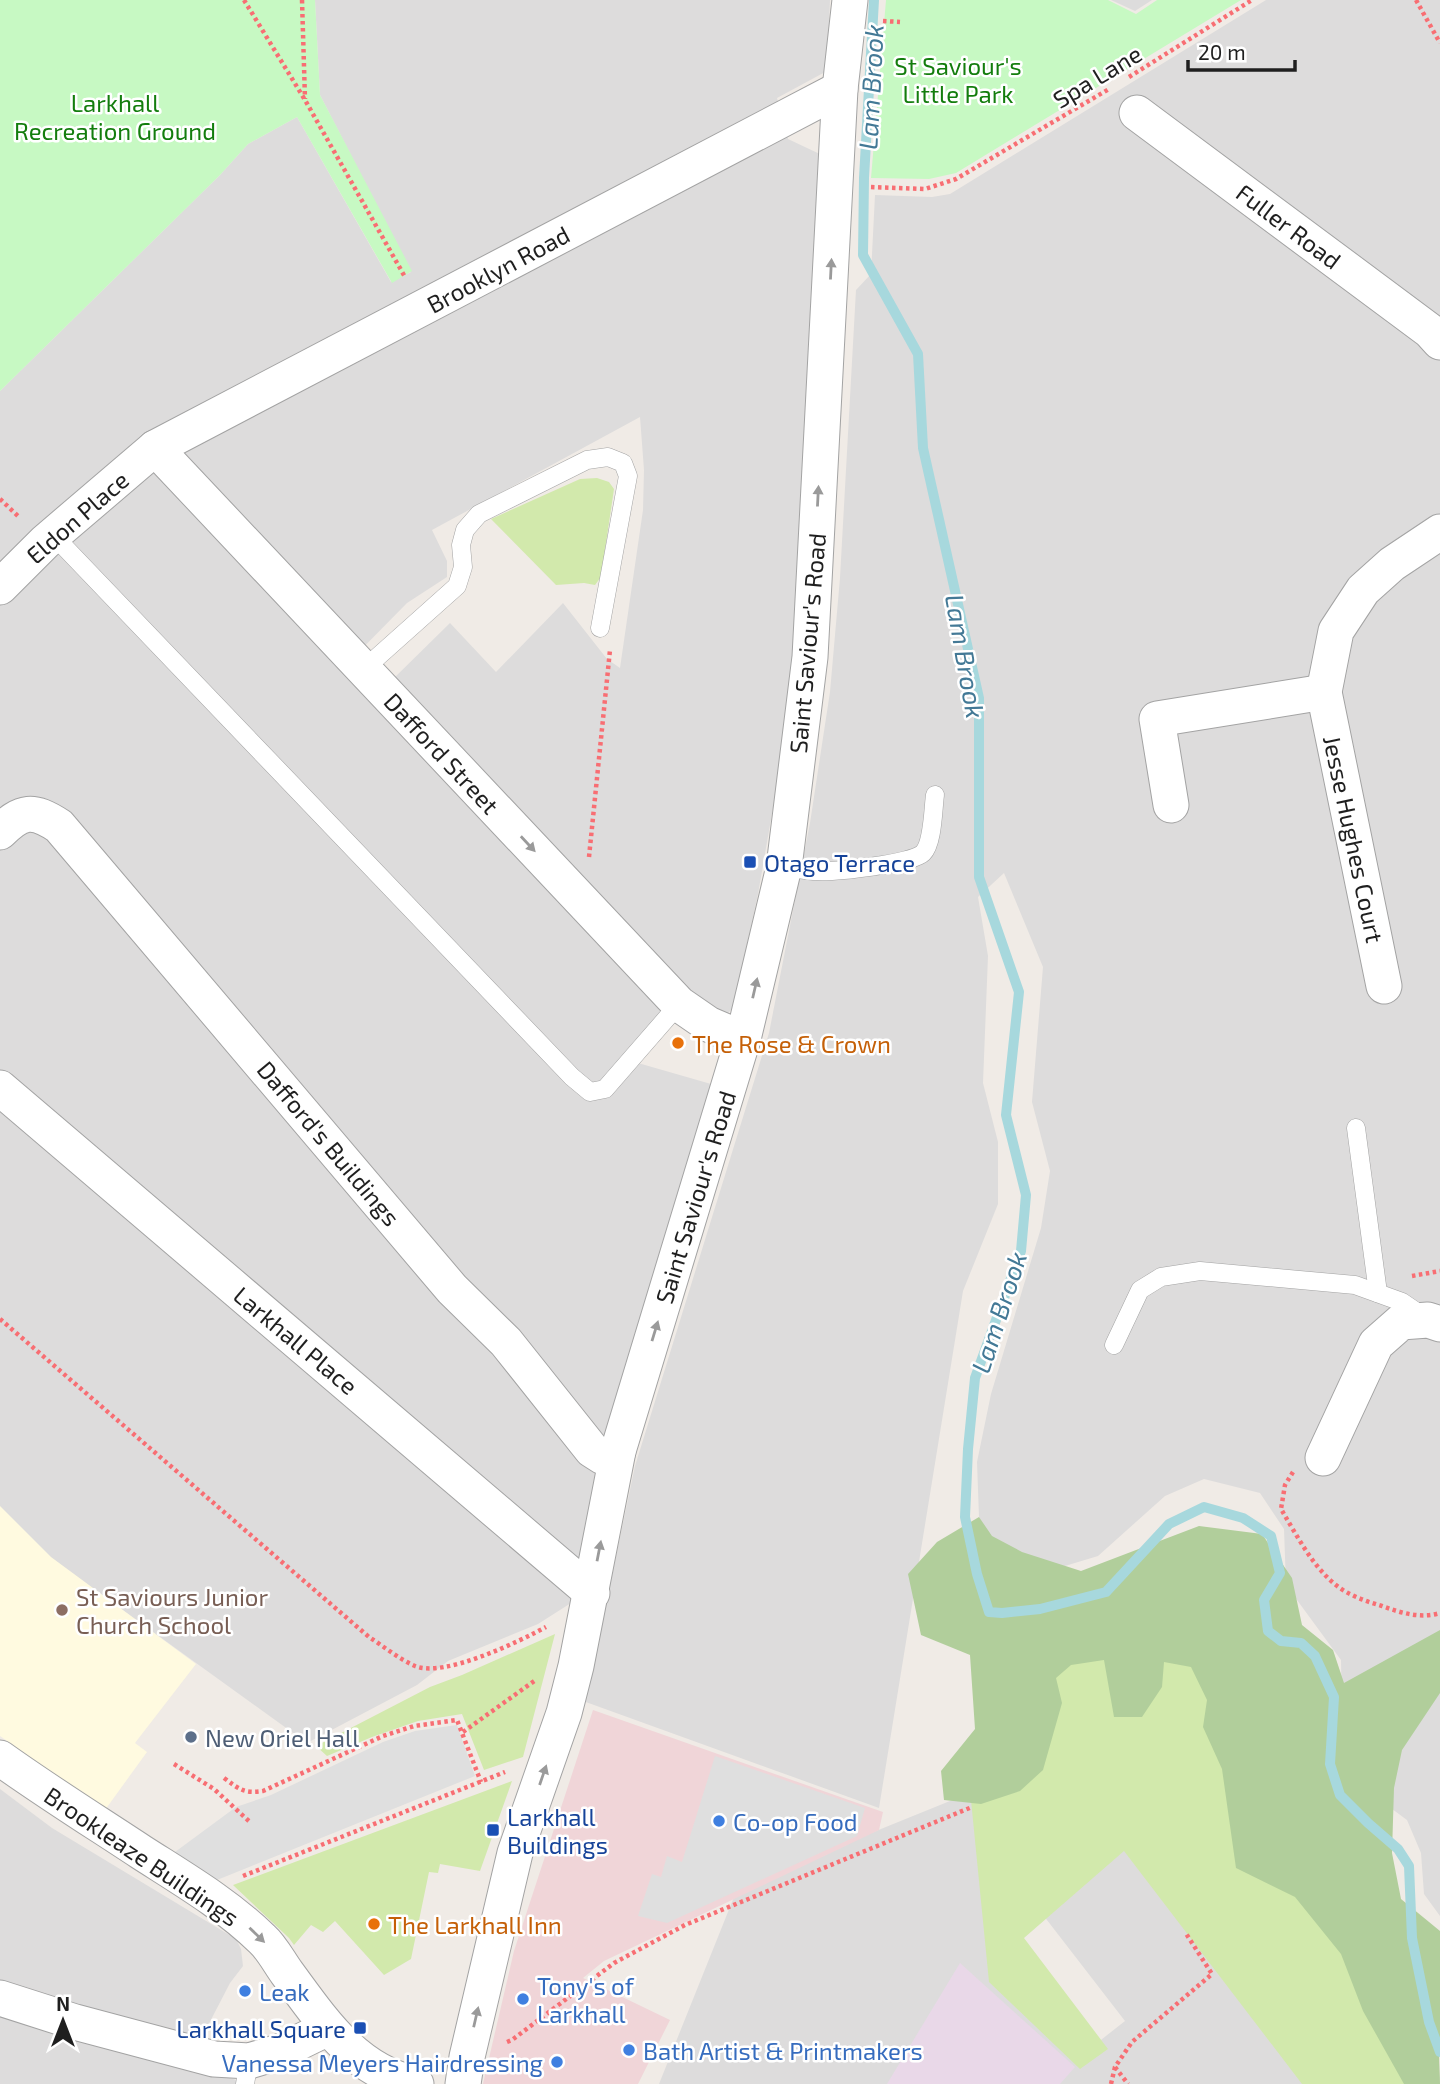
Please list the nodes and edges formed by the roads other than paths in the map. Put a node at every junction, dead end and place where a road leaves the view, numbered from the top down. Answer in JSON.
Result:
{"nodes":[{"id":1,"x":850,"y":0,"type":"edge"},
{"id":2,"x":840,"y":89,"type":"junction"},
{"id":3,"x":1137,"y":113,"type":"dead end"},
{"id":4,"x":1440,"y":341,"type":"edge"},
{"id":5,"x":155,"y":448,"type":"junction"},
{"id":6,"x":1440,"y":532,"type":"edge"},
{"id":7,"x":53,"y":535,"type":"junction"},
{"id":8,"x":0,"y":587,"type":"edge"},
{"id":9,"x":601,"y":626,"type":"road end"},
{"id":10,"x":364,"y":669,"type":"junction"},
{"id":11,"x":1324,"y":692,"type":"junction"},
{"id":12,"x":935,"y":794,"type":"dead end"},
{"id":13,"x":1171,"y":805,"type":"dead end"},
{"id":14,"x":0,"y":832,"type":"edge"},
{"id":15,"x":784,"y":867,"type":"junction"},
{"id":16,"x":1384,"y":986,"type":"dead end"},
{"id":17,"x":679,"y":1004,"type":"junction"},
{"id":18,"x":743,"y":1039,"type":"junction"},
{"id":19,"x":0,"y":1088,"type":"edge"},
{"id":20,"x":1356,"y":1128,"type":"dead end"},
{"id":21,"x":1378,"y":1293,"type":"junction"},
{"id":22,"x":1434,"y":1322,"type":"edge"},
{"id":23,"x":1114,"y":1345,"type":"dead end"},
{"id":24,"x":1328,"y":1446,"type":"road end"},
{"id":25,"x":618,"y":1451,"type":"junction"},
{"id":26,"x":592,"y":1593,"type":"junction"},
{"id":27,"x":0,"y":1758,"type":"edge"},
{"id":28,"x":0,"y":1998,"type":"edge"},
{"id":29,"x":328,"y":2028,"type":"junction"},
{"id":30,"x":465,"y":2070,"type":"edge"},
{"id":31,"x":247,"y":2073,"type":"edge"},
{"id":32,"x":416,"y":2084,"type":"edge"}],
"edges":[{"from":1,"to":2,"type":"street","name":"Saint Saviour's Road"},
{"from":2,"to":5,"type":"street","name":"Brooklyn Road"},
{"from":15,"to":2,"type":"street","name":"Saint Saviour's Road","one_way":true},
{"from":3,"to":4,"type":"street","name":"Fuller Road"},
{"from":5,"to":7,"type":"street","name":"Eldon Place"},
{"from":5,"to":10,"type":"street","name":"Dafford Street"},
{"from":6,"to":11,"type":"street","name":"Jesse Hughes Court"},
{"from":7,"to":8,"type":"street","name":"Eldon Place"},
{"from":7,"to":17,"type":"lane"},
{"from":9,"to":10,"type":"lane"},
{"from":10,"to":17,"type":"street","name":"Dafford Street","one_way":true},
{"from":11,"to":13,"type":"street"},
{"from":11,"to":16,"type":"street","name":"Jesse Hughes Court"},
{"from":12,"to":15,"type":"lane"},
{"from":14,"to":25,"type":"street","name":"Dafford's Buildings"},
{"from":18,"to":15,"type":"street","name":"Saint Saviour's Road","one_way":true},
{"from":17,"to":18,"type":"street","name":"Dafford Street"},
{"from":25,"to":18,"type":"street","name":"Saint Saviour's Road","one_way":true},
{"from":19,"to":26,"type":"street","name":"Larkhall Place"},
{"from":20,"to":21,"type":"lane"},
{"from":21,"to":22,"type":"lane"},
{"from":21,"to":23,"type":"lane"},
{"from":22,"to":24,"type":"street"},
{"from":26,"to":25,"type":"street","name":"Saint Saviour's Road","one_way":true},
{"from":30,"to":26,"type":"street","name":"Saint Saviour's Road","one_way":true},
{"from":27,"to":29,"type":"street","name":"Brookleaze Buildings","one_way":true},
{"from":28,"to":31,"type":"street"},
{"from":29,"to":31,"type":"street"},
{"from":29,"to":32,"type":"street"}]}
